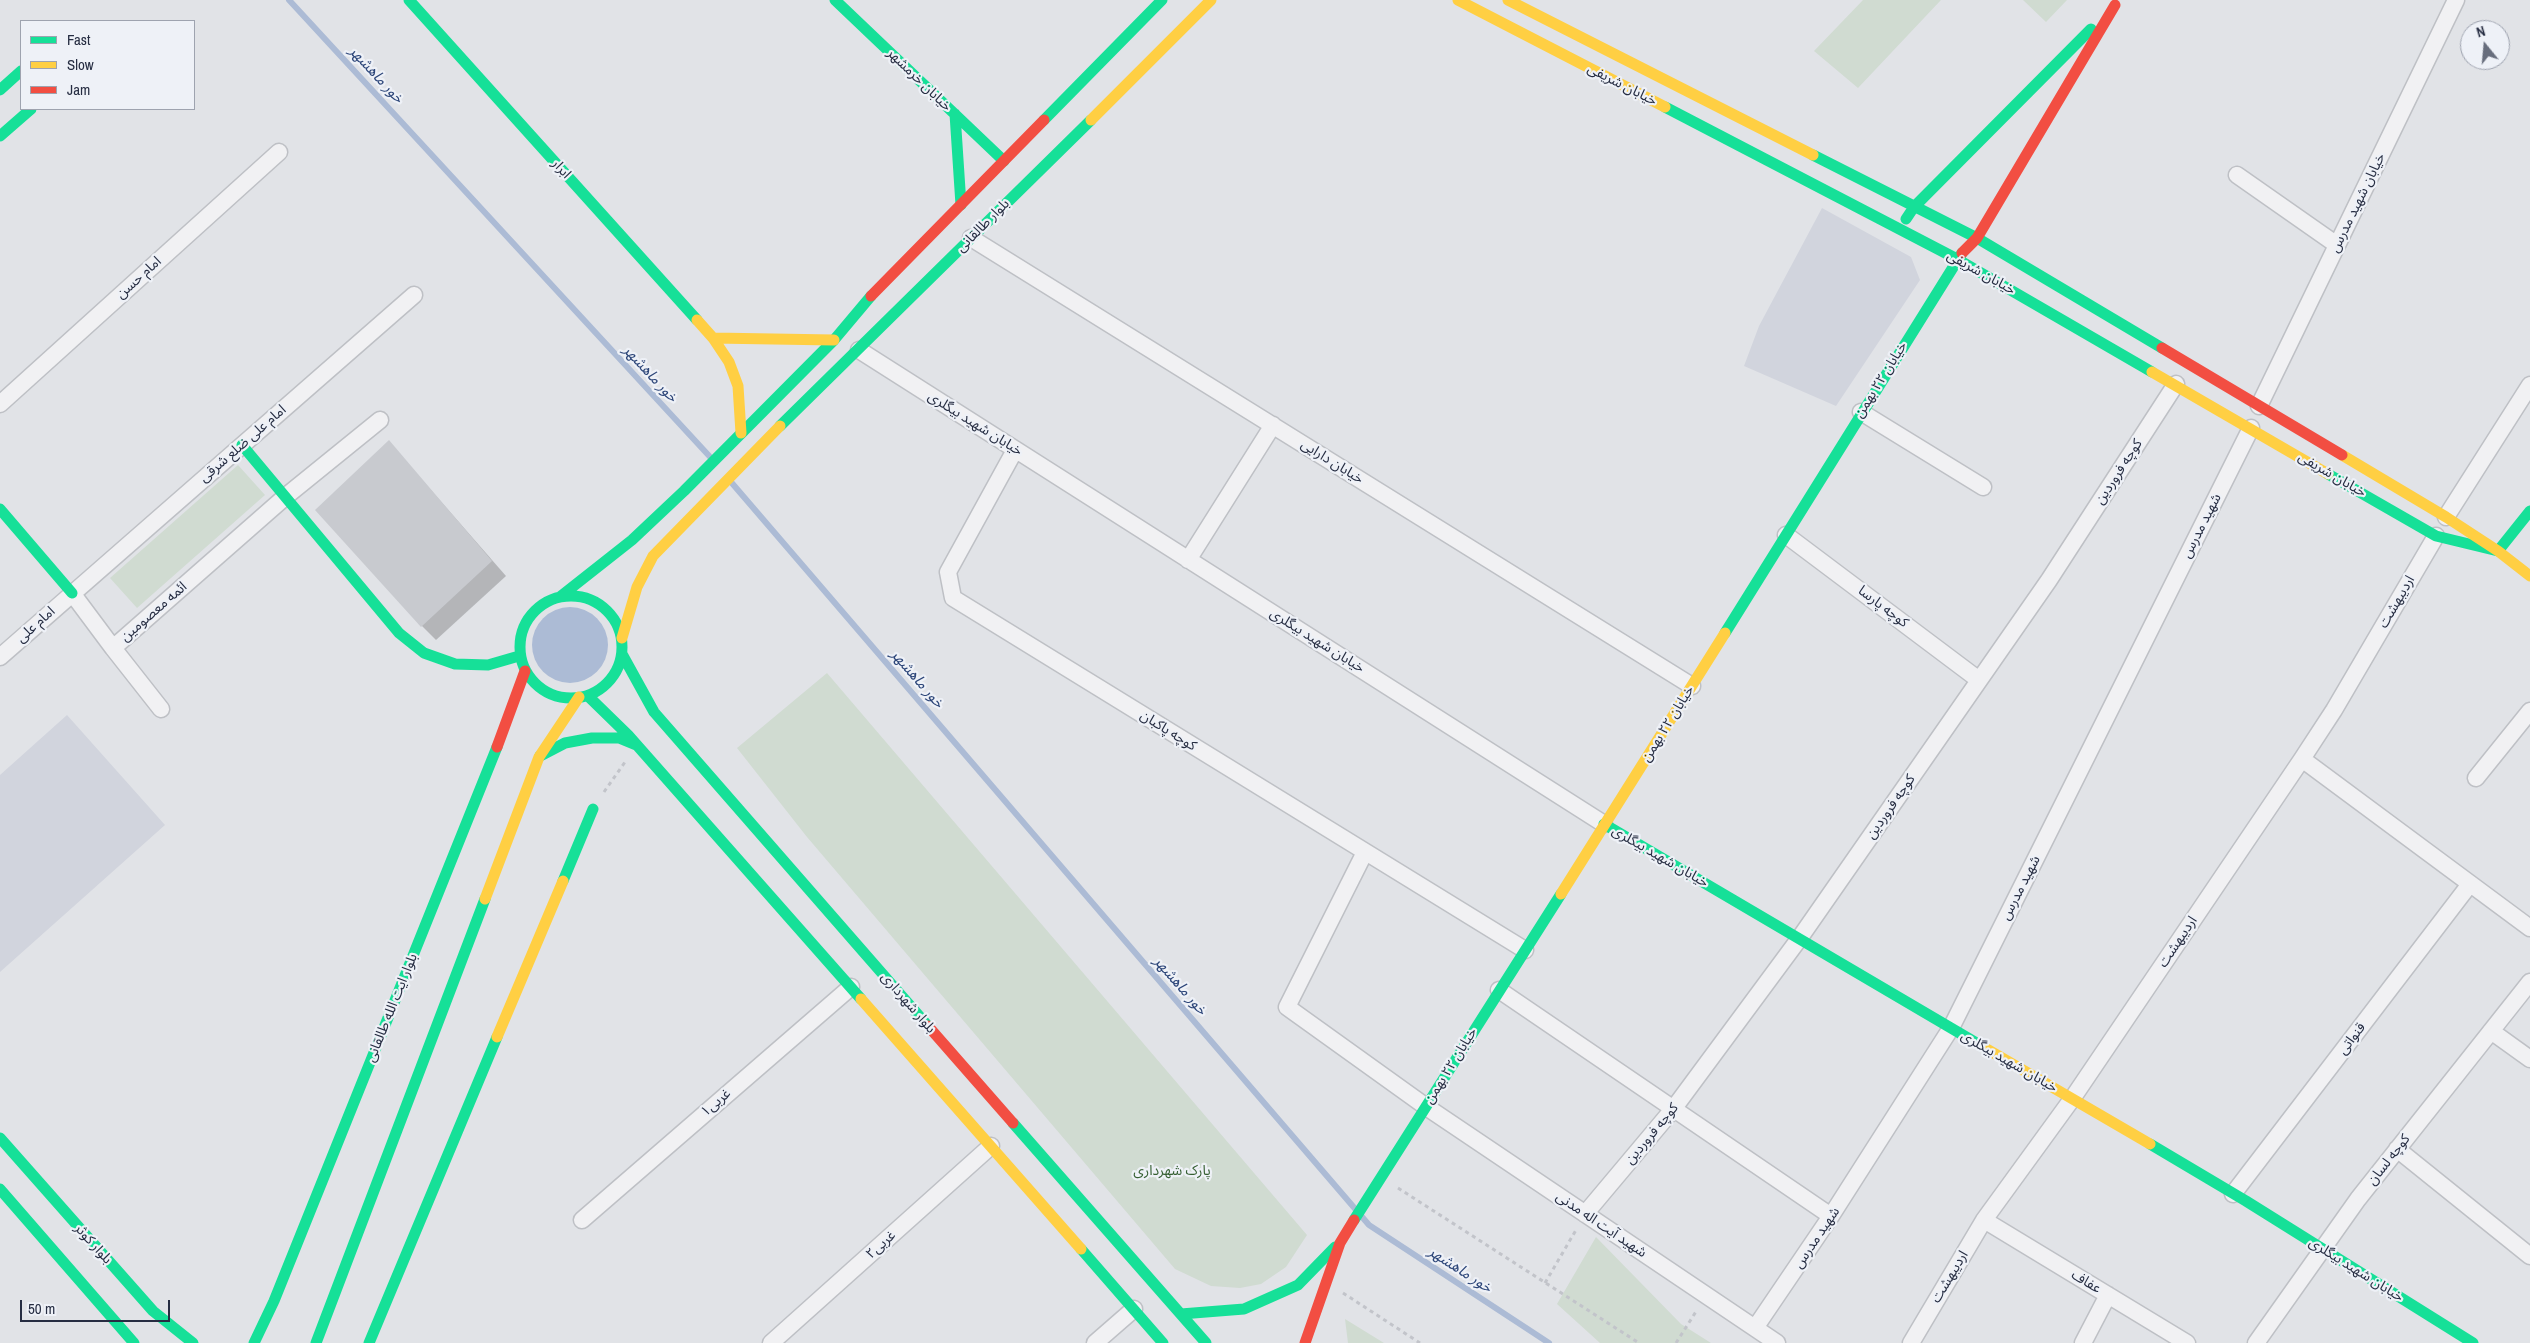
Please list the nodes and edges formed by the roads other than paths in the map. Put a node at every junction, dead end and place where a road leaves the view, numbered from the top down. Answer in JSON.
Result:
{"nodes":[{"id":1,"x":409,"y":0,"type":"edge"},
{"id":2,"x":835,"y":0,"type":"edge"},
{"id":3,"x":1162,"y":0,"type":"edge"},
{"id":4,"x":1211,"y":0,"type":"edge"},
{"id":5,"x":1458,"y":0,"type":"edge"},
{"id":6,"x":1508,"y":0,"type":"edge"},
{"id":7,"x":2456,"y":0,"type":"edge"},
{"id":8,"x":2118,"y":3,"type":"edge"},
{"id":9,"x":1604,"y":49,"type":"junction"},
{"id":10,"x":1594,"y":71,"type":"junction"},
{"id":11,"x":20,"y":72,"type":"edge"},
{"id":12,"x":0,"y":90,"type":"edge"},
{"id":13,"x":30,"y":110,"type":"edge"},
{"id":14,"x":955,"y":114,"type":"junction"},
{"id":15,"x":0,"y":136,"type":"edge"},
{"id":16,"x":279,"y":152,"type":"dead end"},
{"id":17,"x":1004,"y":161,"type":"junction"},
{"id":18,"x":2238,"y":175,"type":"dead end"},
{"id":19,"x":960,"y":205,"type":"junction"},
{"id":20,"x":1914,"y":206,"type":"junction"},
{"id":21,"x":1900,"y":230,"type":"junction"},
{"id":22,"x":971,"y":238,"type":"junction"},
{"id":23,"x":1978,"y":238,"type":"junction"},
{"id":24,"x":2337,"y":245,"type":"junction"},
{"id":25,"x":1957,"y":258,"type":"junction"},
{"id":26,"x":414,"y":295,"type":"dead end"},
{"id":27,"x":713,"y":338,"type":"junction"},
{"id":28,"x":834,"y":340,"type":"junction"},
{"id":29,"x":859,"y":350,"type":"junction"},
{"id":30,"x":2176,"y":384,"type":"junction"},
{"id":31,"x":2529,"y":389,"type":"edge"},
{"id":32,"x":0,"y":404,"type":"edge"},
{"id":33,"x":2259,"y":406,"type":"junction"},
{"id":34,"x":1862,"y":412,"type":"junction"},
{"id":35,"x":380,"y":420,"type":"dead end"},
{"id":36,"x":1273,"y":425,"type":"junction"},
{"id":37,"x":2251,"y":428,"type":"junction"},
{"id":38,"x":740,"y":435,"type":"junction"},
{"id":39,"x":242,"y":445,"type":"junction"},
{"id":40,"x":1015,"y":450,"type":"junction"},
{"id":41,"x":1983,"y":487,"type":"dead end"},
{"id":42,"x":285,"y":497,"type":"junction"},
{"id":43,"x":0,"y":509,"type":"edge"},
{"id":44,"x":2530,"y":511,"type":"edge"},
{"id":45,"x":2446,"y":518,"type":"junction"},
{"id":46,"x":1786,"y":534,"type":"junction"},
{"id":47,"x":2436,"y":536,"type":"junction"},
{"id":48,"x":2498,"y":551,"type":"junction"},
{"id":49,"x":1188,"y":560,"type":"junction"},
{"id":50,"x":2530,"y":576,"type":"edge"},
{"id":51,"x":72,"y":593,"type":"junction"},
{"id":52,"x":561,"y":596,"type":"junction"},
{"id":53,"x":622,"y":638,"type":"junction"},
{"id":54,"x":113,"y":648,"type":"junction"},
{"id":55,"x":622,"y":654,"type":"junction"},
{"id":56,"x":519,"y":656,"type":"junction"},
{"id":57,"x":0,"y":657,"type":"edge"},
{"id":58,"x":525,"y":671,"type":"junction"},
{"id":59,"x":1979,"y":680,"type":"junction"},
{"id":60,"x":1692,"y":686,"type":"junction"},
{"id":61,"x":584,"y":697,"type":"junction"},
{"id":62,"x":160,"y":709,"type":"dead end"},
{"id":63,"x":2530,"y":710,"type":"edge"},
{"id":64,"x":636,"y":745,"type":"junction"},
{"id":65,"x":539,"y":757,"type":"junction"},
{"id":66,"x":2302,"y":759,"type":"junction"},
{"id":67,"x":2476,"y":778,"type":"dead end"},
{"id":68,"x":593,"y":809,"type":"road end"},
{"id":69,"x":1604,"y":824,"type":"junction"},
{"id":70,"x":1365,"y":852,"type":"junction"},
{"id":71,"x":2470,"y":884,"type":"junction"},
{"id":72,"x":2530,"y":928,"type":"edge"},
{"id":73,"x":1799,"y":939,"type":"junction"},
{"id":74,"x":1525,"y":950,"type":"junction"},
{"id":75,"x":2530,"y":982,"type":"edge"},
{"id":76,"x":851,"y":987,"type":"junction"},
{"id":77,"x":1499,"y":990,"type":"junction"},
{"id":78,"x":1951,"y":1028,"type":"junction"},
{"id":79,"x":2491,"y":1031,"type":"junction"},
{"id":80,"x":2530,"y":1058,"type":"edge"},
{"id":81,"x":2072,"y":1099,"type":"junction"},
{"id":82,"x":1425,"y":1106,"type":"junction"},
{"id":83,"x":1674,"y":1108,"type":"junction"},
{"id":84,"x":0,"y":1138,"type":"edge"},
{"id":85,"x":991,"y":1146,"type":"junction"},
{"id":86,"x":2397,"y":1149,"type":"junction"},
{"id":87,"x":0,"y":1189,"type":"edge"},
{"id":88,"x":2233,"y":1194,"type":"junction"},
{"id":89,"x":1585,"y":1214,"type":"junction"},
{"id":90,"x":1831,"y":1216,"type":"junction"},
{"id":91,"x":582,"y":1220,"type":"dead end"},
{"id":92,"x":1984,"y":1220,"type":"junction"},
{"id":93,"x":1340,"y":1243,"type":"junction"},
{"id":94,"x":2322,"y":1249,"type":"junction"},
{"id":95,"x":2530,"y":1256,"type":"edge"},
{"id":96,"x":2108,"y":1295,"type":"junction"},
{"id":97,"x":1134,"y":1309,"type":"junction"},
{"id":98,"x":1181,"y":1314,"type":"junction"},
{"id":99,"x":1755,"y":1328,"type":"junction"},
{"id":100,"x":176,"y":1330,"type":"junction"},
{"id":101,"x":134,"y":1343,"type":"edge"},
{"id":102,"x":178,"y":1343,"type":"edge"},
{"id":103,"x":193,"y":1343,"type":"edge"},
{"id":104,"x":254,"y":1343,"type":"edge"},
{"id":105,"x":316,"y":1343,"type":"edge"},
{"id":106,"x":369,"y":1343,"type":"edge"},
{"id":107,"x":771,"y":1343,"type":"edge"},
{"id":108,"x":1094,"y":1343,"type":"edge"},
{"id":109,"x":1164,"y":1343,"type":"edge"},
{"id":110,"x":1206,"y":1343,"type":"edge"},
{"id":111,"x":1305,"y":1343,"type":"edge"},
{"id":112,"x":1777,"y":1343,"type":"edge"},
{"id":113,"x":1911,"y":1343,"type":"edge"},
{"id":114,"x":2083,"y":1343,"type":"edge"},
{"id":115,"x":2187,"y":1343,"type":"edge"},
{"id":116,"x":2256,"y":1343,"type":"edge"},
{"id":117,"x":2473,"y":1343,"type":"edge"}],
"edges":[{"from":1,"to":27,"type":"main road","name":"ابرار"},
{"from":2,"to":14,"type":"main road","name":"خیابان خرمشهر"},
{"from":3,"to":17,"type":"main road"},
{"from":4,"to":22,"type":"main road","name":"بلوار طالقانی"},
{"from":5,"to":10,"type":"main road","name":"خیابان شریفی"},
{"from":6,"to":9,"type":"main road","name":"خیابان شریفی"},
{"from":7,"to":24,"type":"street","name":"خیابان شهید مدرس"},
{"from":8,"to":20,"type":"main road"},
{"from":8,"to":23,"type":"main road","name":"خیابان ۲۲ بهمن"},
{"from":9,"to":10,"type":"main road"},
{"from":9,"to":20,"type":"main road","name":"خیابان شریفی"},
{"from":10,"to":21,"type":"main road","name":"خیابان شریفی"},
{"from":11,"to":12,"type":"main road"},
{"from":13,"to":15,"type":"main road"},
{"from":14,"to":17,"type":"main road","name":"خیابان خرمشهر"},
{"from":14,"to":19,"type":"main road"},
{"from":16,"to":32,"type":"street","name":"امام حسن"},
{"from":17,"to":19,"type":"main road"},
{"from":18,"to":24,"type":"street"},
{"from":19,"to":28,"type":"main road"},
{"from":20,"to":21,"type":"main road"},
{"from":20,"to":23,"type":"main road","name":"خیابان شریفی"},
{"from":21,"to":25,"type":"main road","name":"خیابان شریفی"},
{"from":22,"to":29,"type":"main road","name":"بلوار طالقانی"},
{"from":22,"to":36,"type":"street","name":"خیابان دارایی"},
{"from":23,"to":25,"type":"main road","name":"خیابان ۲۲ بهمن"},
{"from":23,"to":33,"type":"main road","name":"خیابان شریفی"},
{"from":24,"to":33,"type":"street","name":"خیابان شهید مدرس"},
{"from":25,"to":30,"type":"main road","name":"خیابان شریفی"},
{"from":25,"to":34,"type":"main road","name":"خیابان ۲۲ بهمن"},
{"from":26,"to":39,"type":"street","name":"امام علی ضلع شرقی"},
{"from":27,"to":28,"type":"main road"},
{"from":27,"to":38,"type":"main road","name":"ابرار"},
{"from":28,"to":38,"type":"main road"},
{"from":29,"to":40,"type":"street","name":"خیابان شهید بیگلری"},
{"from":29,"to":53,"type":"main road","name":"بلوار طالقانی"},
{"from":30,"to":37,"type":"main road","name":"خیابان شریفی"},
{"from":30,"to":59,"type":"street","name":"کوچه فروردین"},
{"from":31,"to":45,"type":"street"},
{"from":33,"to":45,"type":"main road","name":"خیابان شریفی"},
{"from":34,"to":41,"type":"street"},
{"from":34,"to":46,"type":"main road","name":"خیابان ۲۲ بهمن"},
{"from":35,"to":42,"type":"street","name":"ائمه معصومین"},
{"from":36,"to":49,"type":"street"},
{"from":36,"to":60,"type":"street","name":"خیابان دارایی"},
{"from":37,"to":47,"type":"main road","name":"خیابان شریفی"},
{"from":37,"to":78,"type":"street","name":"شهید مدرس"},
{"from":38,"to":52,"type":"main road"},
{"from":39,"to":42,"type":"main road"},
{"from":39,"to":51,"type":"street","name":"امام علی ضلع شرقی"},
{"from":40,"to":49,"type":"street","name":"خیابان شهید بیگلری"},
{"from":40,"to":70,"type":"street","name":"کوچه پاکبان"},
{"from":42,"to":54,"type":"street","name":"ائمه معصومین"},
{"from":42,"to":56,"type":"main road"},
{"from":43,"to":51,"type":"main road","name":"ائمه معصومین"},
{"from":44,"to":48,"type":"main road"},
{"from":45,"to":48,"type":"main road","name":"خیابان شریفی"},
{"from":46,"to":59,"type":"street","name":"کوچه پارسا"},
{"from":46,"to":60,"type":"main road","name":"خیابان ۲۲ بهمن"},
{"from":47,"to":48,"type":"main road","name":"خیابان شریفی"},
{"from":47,"to":66,"type":"street","name":"اردیبهشت"},
{"from":48,"to":50,"type":"main road","name":"خیابان شریفی"},
{"from":49,"to":69,"type":"street","name":"خیابان شهید بیگلری"},
{"from":51,"to":54,"type":"street","name":"ائمه معصومین"},
{"from":51,"to":57,"type":"street","name":"امام علی"},
{"from":52,"to":53,"type":"main road"},
{"from":52,"to":56,"type":"main road"},
{"from":53,"to":55,"type":"main road"},
{"from":54,"to":62,"type":"street"},
{"from":55,"to":61,"type":"main road"},
{"from":55,"to":98,"type":"main road","name":"بلوار شهرداری"},
{"from":56,"to":58,"type":"main road"},
{"from":58,"to":61,"type":"main road"},
{"from":58,"to":104,"type":"main road","name":"بلوار ایت الله طالقانی"},
{"from":59,"to":73,"type":"street","name":"کوچه فروردین"},
{"from":60,"to":69,"type":"main road","name":"خیابان ۲۲ بهمن"},
{"from":61,"to":64,"type":"main road"},
{"from":61,"to":65,"type":"main road"},
{"from":63,"to":67,"type":"street"},
{"from":64,"to":65,"type":"main road"},
{"from":64,"to":76,"type":"main road"},
{"from":65,"to":105,"type":"main road"},
{"from":66,"to":71,"type":"street"},
{"from":66,"to":81,"type":"street","name":"اردیبهشت"},
{"from":68,"to":106,"type":"main road"},
{"from":69,"to":73,"type":"main road","name":"خیابان شهید بیگلری"},
{"from":69,"to":74,"type":"main road","name":"خیابان ۲۲ بهمن"},
{"from":70,"to":74,"type":"street","name":"کوچه پاکبان"},
{"from":70,"to":82,"type":"street","name":"شهید آیت اله مدنی"},
{"from":71,"to":72,"type":"street"},
{"from":71,"to":88,"type":"street","name":"قنواتی"},
{"from":73,"to":78,"type":"main road","name":"خیابان شهید بیگلری"},
{"from":73,"to":83,"type":"street","name":"کوچه فروردین"},
{"from":74,"to":77,"type":"main road","name":"خیابان ۲۲ بهمن"},
{"from":75,"to":79,"type":"street","name":"کوچه لسان"},
{"from":76,"to":85,"type":"main road"},
{"from":76,"to":91,"type":"street","name":"۱غربی"},
{"from":77,"to":82,"type":"main road","name":"خیابان ۲۲ بهمن"},
{"from":77,"to":83,"type":"street"},
{"from":78,"to":81,"type":"main road","name":"خیابان شهید بیگلری"},
{"from":78,"to":90,"type":"street","name":"شهید مدرس"},
{"from":79,"to":80,"type":"street"},
{"from":79,"to":86,"type":"street","name":"کوچه لسان"},
{"from":81,"to":88,"type":"main road","name":"خیابان شهید بیگلری"},
{"from":81,"to":92,"type":"street","name":"اردیبهشت"},
{"from":82,"to":89,"type":"street","name":"شهید آیت اله مدنی"},
{"from":82,"to":93,"type":"main road","name":"خیابان ۲۲ بهمن"},
{"from":83,"to":89,"type":"street","name":"کوچه فروردین"},
{"from":83,"to":90,"type":"street"},
{"from":84,"to":100,"type":"main road","name":"بلوار کوثر"},
{"from":85,"to":97,"type":"main road"},
{"from":85,"to":107,"type":"street","name":"۲غربی"},
{"from":86,"to":94,"type":"street","name":"کوچه لسان"},
{"from":86,"to":95,"type":"street"},
{"from":87,"to":101,"type":"main road"},
{"from":88,"to":94,"type":"main road","name":"خیابان شهید بیگلری"},
{"from":89,"to":99,"type":"street","name":"شهید آیت اله مدنی"},
{"from":90,"to":99,"type":"street","name":"شهید مدرس"},
{"from":92,"to":96,"type":"street","name":"عفاف"},
{"from":92,"to":113,"type":"street","name":"اردیبهشت"},
{"from":93,"to":98,"type":"main road"},
{"from":93,"to":111,"type":"main road"},
{"from":94,"to":116,"type":"street","name":"کوچه لسان"},
{"from":94,"to":117,"type":"main road","name":"خیابان شهید بیگلری"},
{"from":96,"to":114,"type":"street"},
{"from":96,"to":115,"type":"street","name":"عفاف"},
{"from":97,"to":108,"type":"street"},
{"from":97,"to":109,"type":"main road"},
{"from":98,"to":110,"type":"main road","name":"بلوار شهرداری"},
{"from":99,"to":112,"type":"street","name":"شهید آیت اله مدنی"},
{"from":100,"to":102,"type":"main road"},
{"from":100,"to":103,"type":"main road","name":"بلوار کوثر"}]}
